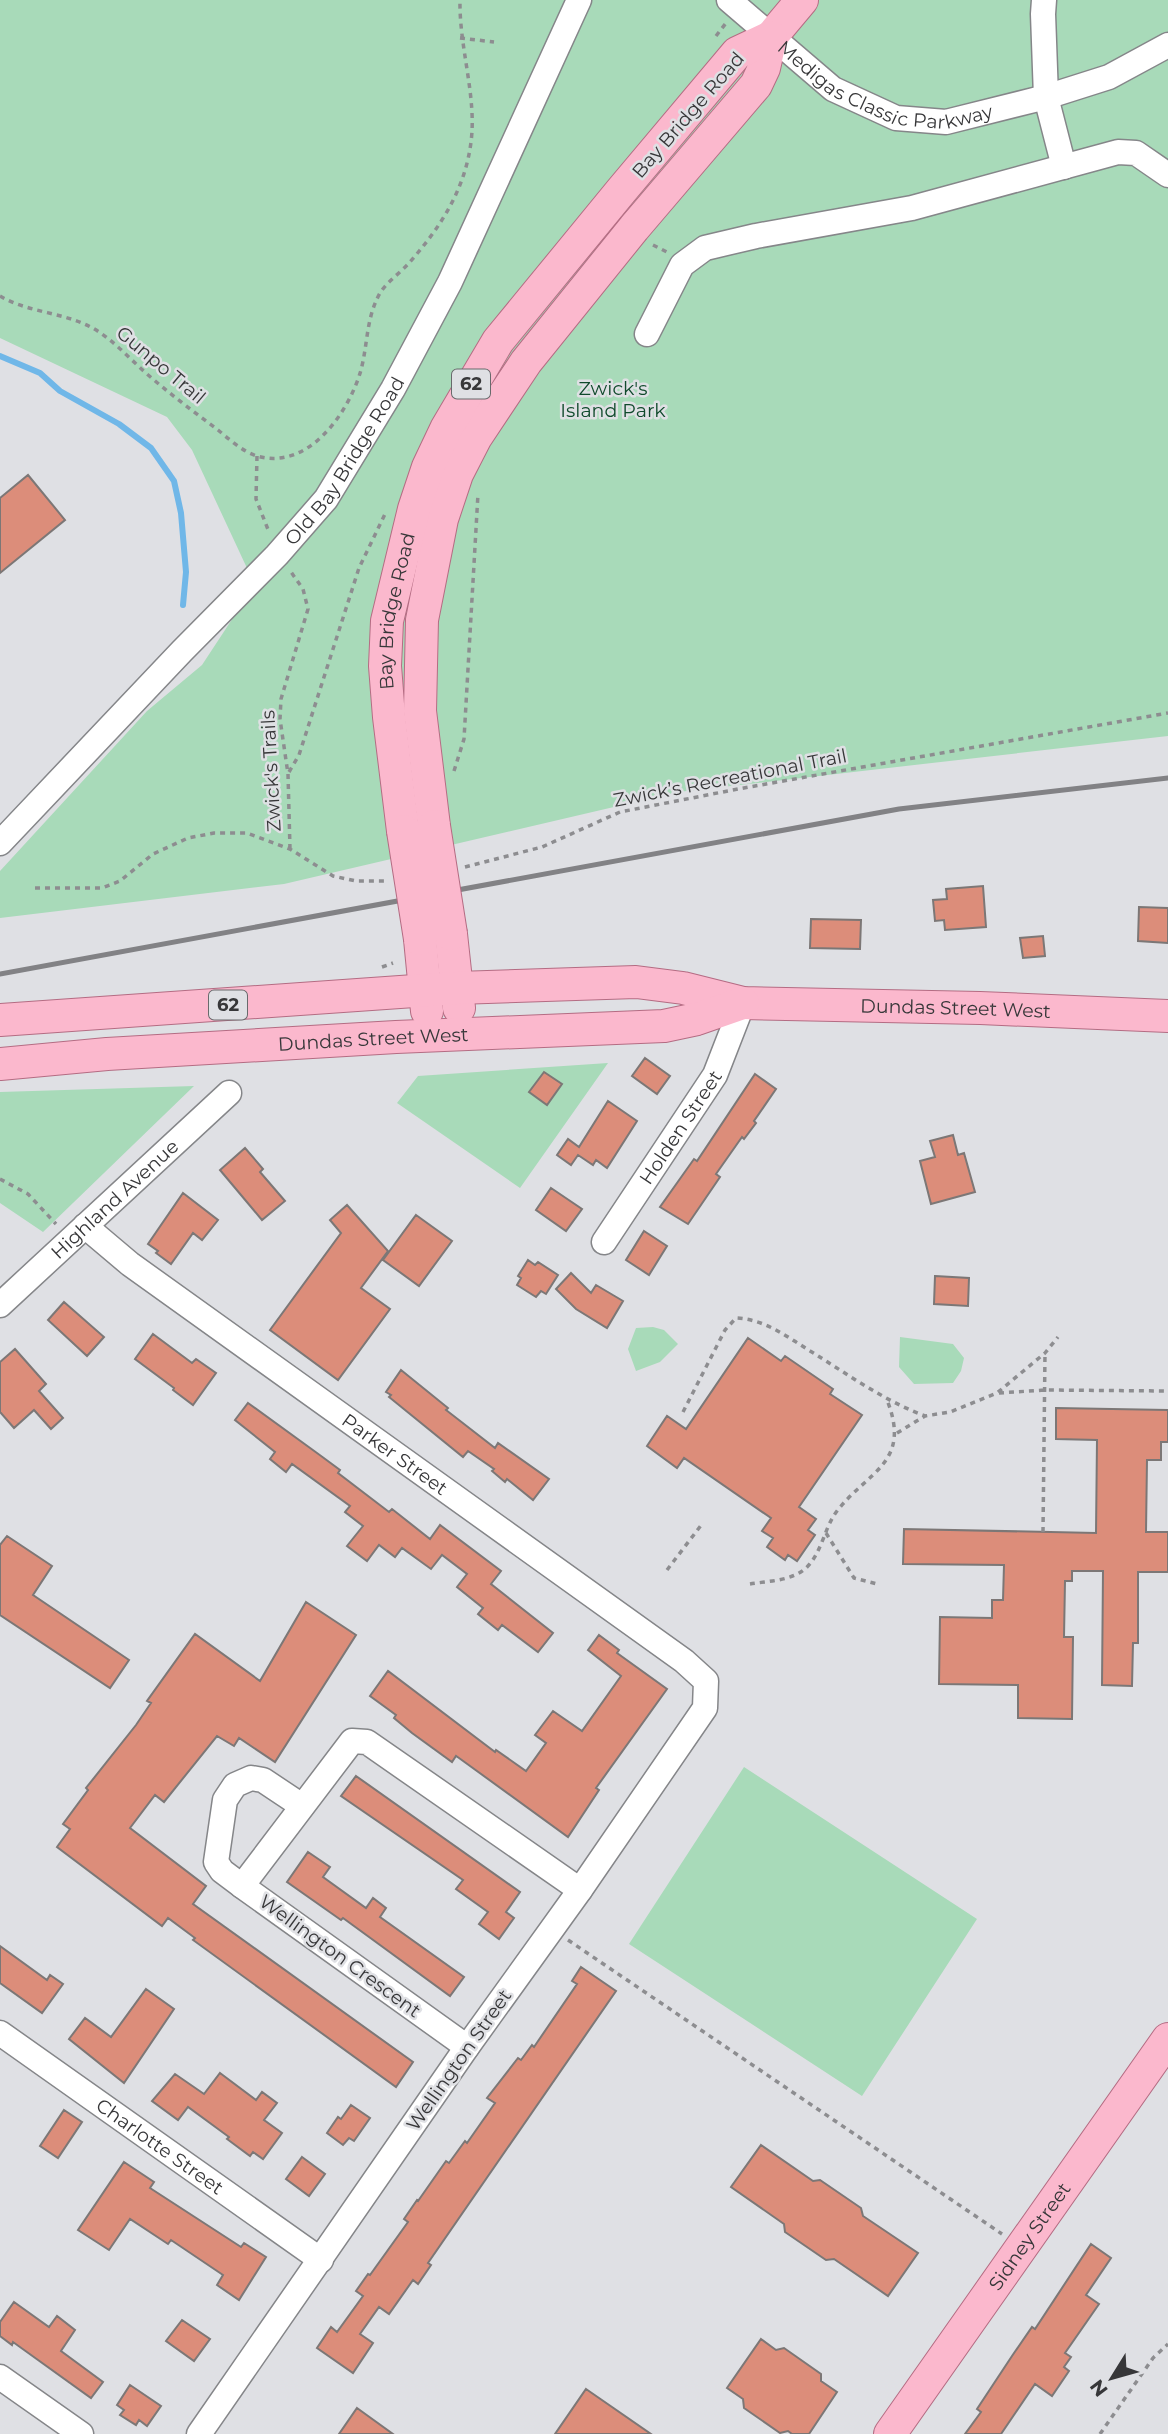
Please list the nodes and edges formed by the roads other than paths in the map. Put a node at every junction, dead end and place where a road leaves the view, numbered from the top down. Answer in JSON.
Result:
{"nodes":[{"id":1,"x":579,"y":0,"type":"edge"},
{"id":2,"x":802,"y":0,"type":"edge"},
{"id":3,"x":1044,"y":0,"type":"edge"},
{"id":4,"x":734,"y":4,"type":"edge"},
{"id":5,"x":771,"y":37,"type":"junction"},
{"id":6,"x":1168,"y":46,"type":"edge"},
{"id":7,"x":1046,"y":97,"type":"junction"},
{"id":8,"x":1064,"y":167,"type":"junction"},
{"id":9,"x":1168,"y":176,"type":"edge"},
{"id":10,"x":646,"y":334,"type":"dead end"},
{"id":11,"x":0,"y":843,"type":"edge"},
{"id":12,"x":457,"y":988,"type":"junction"},
{"id":13,"x":425,"y":992,"type":"junction"},
{"id":14,"x":743,"y":1003,"type":"junction"},
{"id":15,"x":1168,"y":1016,"type":"edge"},
{"id":16,"x":0,"y":1020,"type":"edge"},
{"id":17,"x":462,"y":1034,"type":"junction"},
{"id":18,"x":430,"y":1035,"type":"junction"},
{"id":19,"x":0,"y":1064,"type":"edge"},
{"id":20,"x":229,"y":1093,"type":"dead end"},
{"id":21,"x":85,"y":1226,"type":"junction"},
{"id":22,"x":604,"y":1242,"type":"dead end"},
{"id":23,"x":0,"y":1305,"type":"edge"},
{"id":24,"x":706,"y":1681,"type":"joint"},
{"id":25,"x":302,"y":1807,"type":"junction"},
{"id":26,"x":242,"y":1886,"type":"junction"},
{"id":27,"x":580,"y":1890,"type":"junction"},
{"id":28,"x":0,"y":2033,"type":"edge"},
{"id":29,"x":1168,"y":2039,"type":"edge"},
{"id":30,"x":467,"y":2047,"type":"junction"},
{"id":31,"x":321,"y":2260,"type":"junction"},
{"id":32,"x":0,"y":2377,"type":"edge"},
{"id":33,"x":81,"y":2434,"type":"edge"},
{"id":34,"x":199,"y":2434,"type":"edge"},
{"id":35,"x":890,"y":2434,"type":"edge"}],
"edges":[{"from":1,"to":11,"type":"street","name":"Old Bay Bridge Road"},
{"from":2,"to":5,"type":"main road","number":"62"},
{"from":3,"to":7,"type":"street"},
{"from":4,"to":5,"type":"street","name":"Medigas Classic Parkway"},
{"from":5,"to":7,"type":"street","name":"Medigas Classic Parkway"},
{"from":5,"to":12,"type":"main road","name":"Bay Bridge Road","number":"62","bridge":true},
{"from":5,"to":13,"type":"main road","name":"Bay Bridge Road","number":"62","bridge":true},
{"from":6,"to":7,"type":"street","name":"Medigas Classic Parkway"},
{"from":7,"to":8,"type":"street"},
{"from":8,"to":9,"type":"street"},
{"from":8,"to":10,"type":"street"},
{"from":12,"to":13,"type":"main road","name":"Dundas Street West","number":"62"},
{"from":12,"to":14,"type":"main road","name":"Dundas Street West","number":"62"},
{"from":12,"to":17,"type":"main road","name":"Bay Bridge Road","number":"62"},
{"from":13,"to":16,"type":"main road","name":"Dundas Street West","number":"62"},
{"from":13,"to":18,"type":"main road","name":"Bay Bridge Road","number":"62"},
{"from":14,"to":15,"type":"main road","name":"Dundas Street West"},
{"from":14,"to":17,"type":"main road","name":"Dundas Street West"},
{"from":14,"to":22,"type":"street","name":"Holden Street"},
{"from":17,"to":18,"type":"main road","name":"Dundas Street West","number":"62"},
{"from":18,"to":19,"type":"main road","name":"Dundas Street West","number":"62"},
{"from":20,"to":21,"type":"street","name":"Highland Avenue"},
{"from":21,"to":23,"type":"street","name":"Highland Avenue"},
{"from":21,"to":24,"type":"street","name":"Parker Street"},
{"from":24,"to":27,"type":"street","name":"Wellington Street"},
{"from":25,"to":26,"type":"street","name":"Wellington Crescent"},
{"from":25,"to":26,"type":"street"},
{"from":25,"to":27,"type":"street","name":"Wellington Crescent"},
{"from":26,"to":30,"type":"street","name":"Wellington Crescent"},
{"from":27,"to":30,"type":"street","name":"Wellington Street"},
{"from":28,"to":31,"type":"street","name":"Charlotte Street"},
{"from":29,"to":35,"type":"main road","name":"Sidney Street"},
{"from":30,"to":31,"type":"street","name":"Wellington Street"},
{"from":31,"to":34,"type":"street","name":"Wellington Street"},
{"from":32,"to":33,"type":"street"}]}
